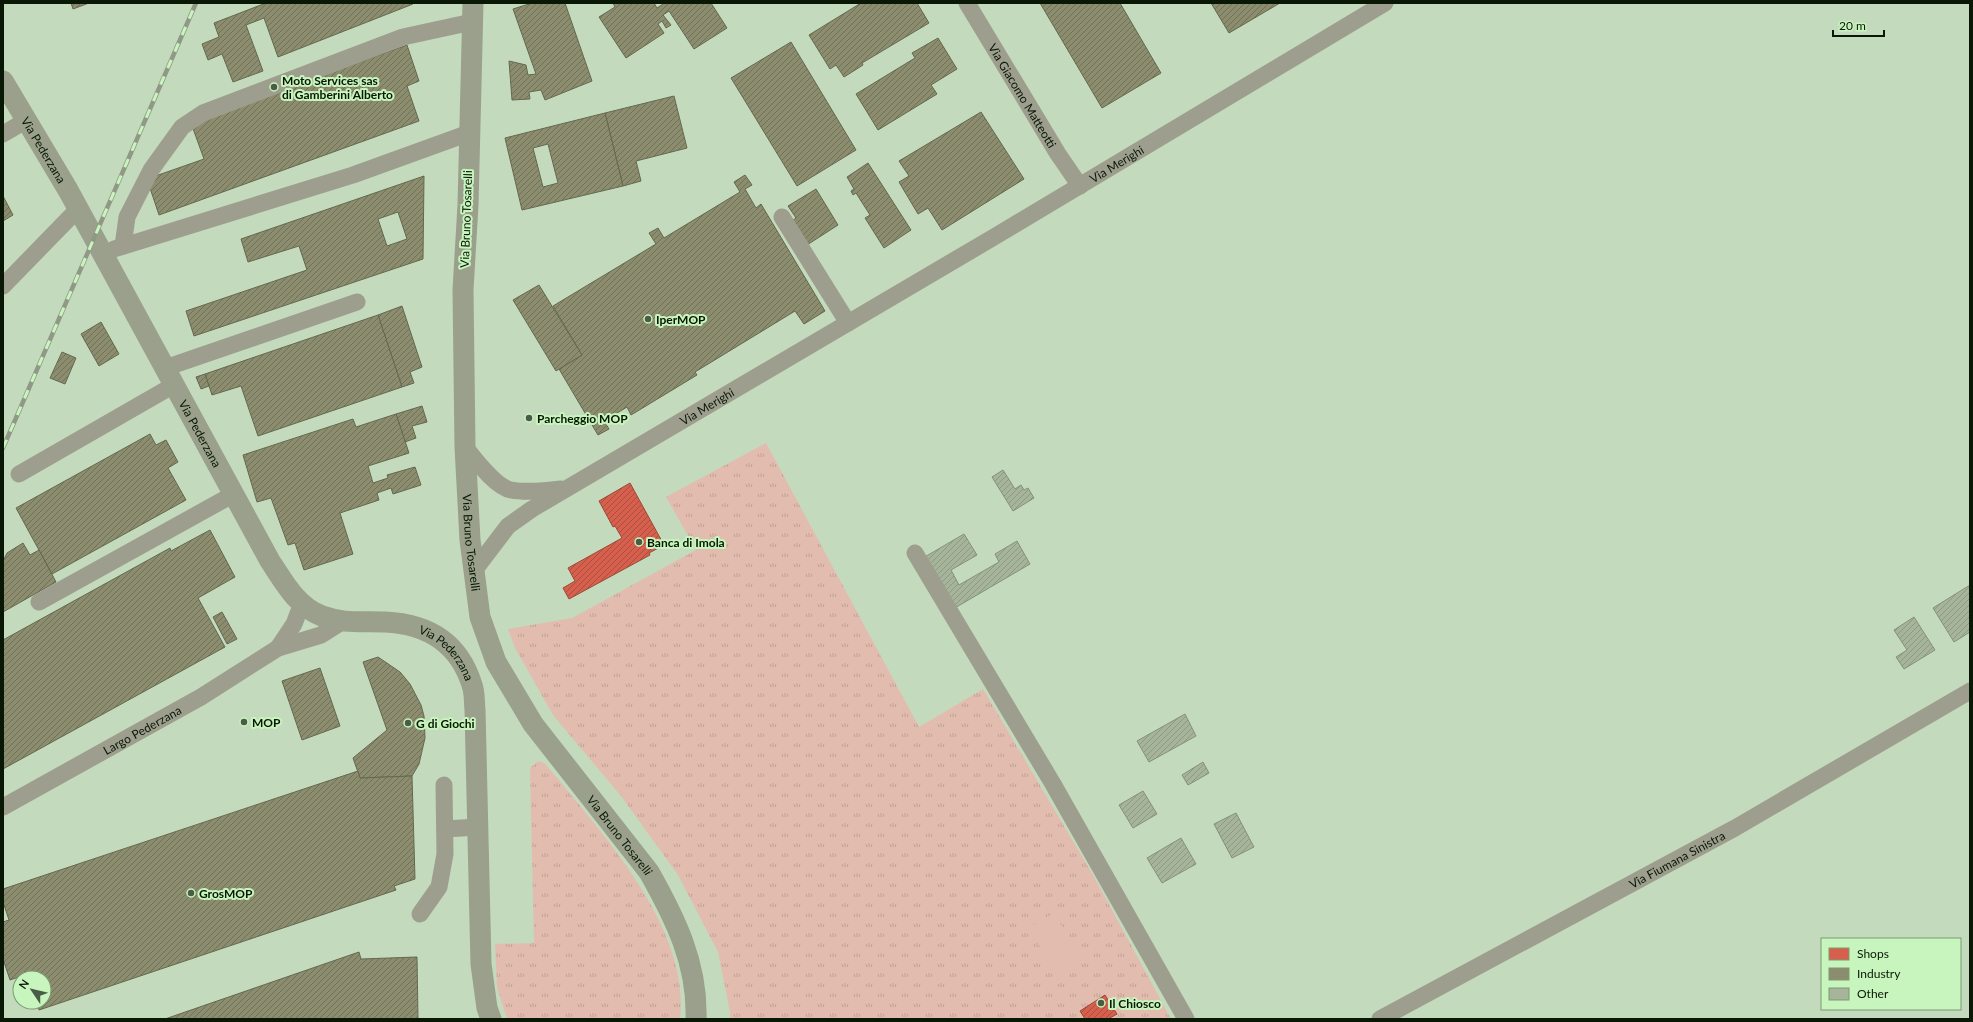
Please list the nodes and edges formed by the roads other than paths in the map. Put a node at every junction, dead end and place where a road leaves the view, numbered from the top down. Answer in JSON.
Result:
{"nodes":[{"id":1,"x":967,"y":3,"type":"edge"},
{"id":2,"x":1385,"y":3,"type":"edge"},
{"id":3,"x":473,"y":12,"type":"edge"},
{"id":4,"x":3,"y":81,"type":"edge"},
{"id":5,"x":27,"y":120,"type":"junction"},
{"id":6,"x":469,"y":133,"type":"junction"},
{"id":7,"x":3,"y":134,"type":"edge"},
{"id":8,"x":1080,"y":186,"type":"junction"},
{"id":9,"x":78,"y":209,"type":"junction"},
{"id":10,"x":782,"y":217,"type":"dead end"},
{"id":11,"x":124,"y":246,"type":"junction"},
{"id":12,"x":102,"y":253,"type":"junction"},
{"id":13,"x":3,"y":286,"type":"edge"},
{"id":14,"x":356,"y":302,"type":"dead end"},
{"id":15,"x":848,"y":323,"type":"junction"},
{"id":16,"x":170,"y":376,"type":"junction"},
{"id":17,"x":465,"y":447,"type":"junction"},
{"id":18,"x":19,"y":474,"type":"dead end"},
{"id":19,"x":565,"y":489,"type":"junction"},
{"id":20,"x":234,"y":494,"type":"junction"},
{"id":21,"x":915,"y":553,"type":"dead end"},
{"id":22,"x":473,"y":572,"type":"junction"},
{"id":23,"x":39,"y":602,"type":"dead end"},
{"id":24,"x":302,"y":603,"type":"junction"},
{"id":25,"x":343,"y":621,"type":"junction"},
{"id":26,"x":278,"y":648,"type":"junction"},
{"id":27,"x":1970,"y":691,"type":"edge"},
{"id":28,"x":444,"y":785,"type":"dead end"},
{"id":29,"x":3,"y":807,"type":"edge"},
{"id":30,"x":478,"y":827,"type":"junction"},
{"id":31,"x":445,"y":829,"type":"junction"},
{"id":32,"x":420,"y":914,"type":"dead end"},
{"id":33,"x":491,"y":1019,"type":"edge"},
{"id":34,"x":696,"y":1019,"type":"edge"},
{"id":35,"x":1186,"y":1019,"type":"edge"},
{"id":36,"x":1380,"y":1019,"type":"edge"}],
"edges":[{"from":1,"to":8,"type":"street","name":"Via Giacomo Matteotti"},
{"from":2,"to":8,"type":"street","name":"Via Merighi"},
{"from":3,"to":6,"type":"main road","name":"Via Bruno Tosarelli"},
{"from":3,"to":11,"type":"street"},
{"from":4,"to":5,"type":"main road","name":"Via Pederzana"},
{"from":5,"to":7,"type":"street"},
{"from":5,"to":9,"type":"main road","name":"Via Pederzana"},
{"from":6,"to":11,"type":"street"},
{"from":6,"to":17,"type":"main road","name":"Via Bruno Tosarelli"},
{"from":8,"to":15,"type":"street","name":"Via Merighi"},
{"from":9,"to":12,"type":"main road","name":"Via Pederzana"},
{"from":9,"to":13,"type":"street"},
{"from":10,"to":15,"type":"street"},
{"from":11,"to":12,"type":"street"},
{"from":12,"to":16,"type":"main road","name":"Via Pederzana"},
{"from":14,"to":16,"type":"street"},
{"from":15,"to":19,"type":"street","name":"Via Merighi"},
{"from":16,"to":18,"type":"street"},
{"from":16,"to":20,"type":"main road","name":"Via Pederzana"},
{"from":17,"to":19,"type":"street","name":"Via Merighi"},
{"from":17,"to":22,"type":"main road","name":"Via Bruno Tosarelli"},
{"from":19,"to":22,"type":"street","name":"Via Merighi"},
{"from":20,"to":23,"type":"street"},
{"from":20,"to":24,"type":"main road","name":"Via Pederzana"},
{"from":21,"to":35,"type":"street"},
{"from":22,"to":34,"type":"main road","name":"Via Bruno Tosarelli"},
{"from":24,"to":25,"type":"main road","name":"Via Pederzana"},
{"from":24,"to":26,"type":"street","name":"Largo Pederzana"},
{"from":25,"to":26,"type":"street","name":"Largo Pederzana"},
{"from":25,"to":30,"type":"main road","name":"Via Pederzana"},
{"from":26,"to":29,"type":"street","name":"Largo Pederzana"},
{"from":27,"to":36,"type":"street","name":"Via Fiumana Sinistra"},
{"from":28,"to":31,"type":"street"},
{"from":30,"to":31,"type":"street"},
{"from":30,"to":33,"type":"main road"},
{"from":31,"to":32,"type":"street"}]}
